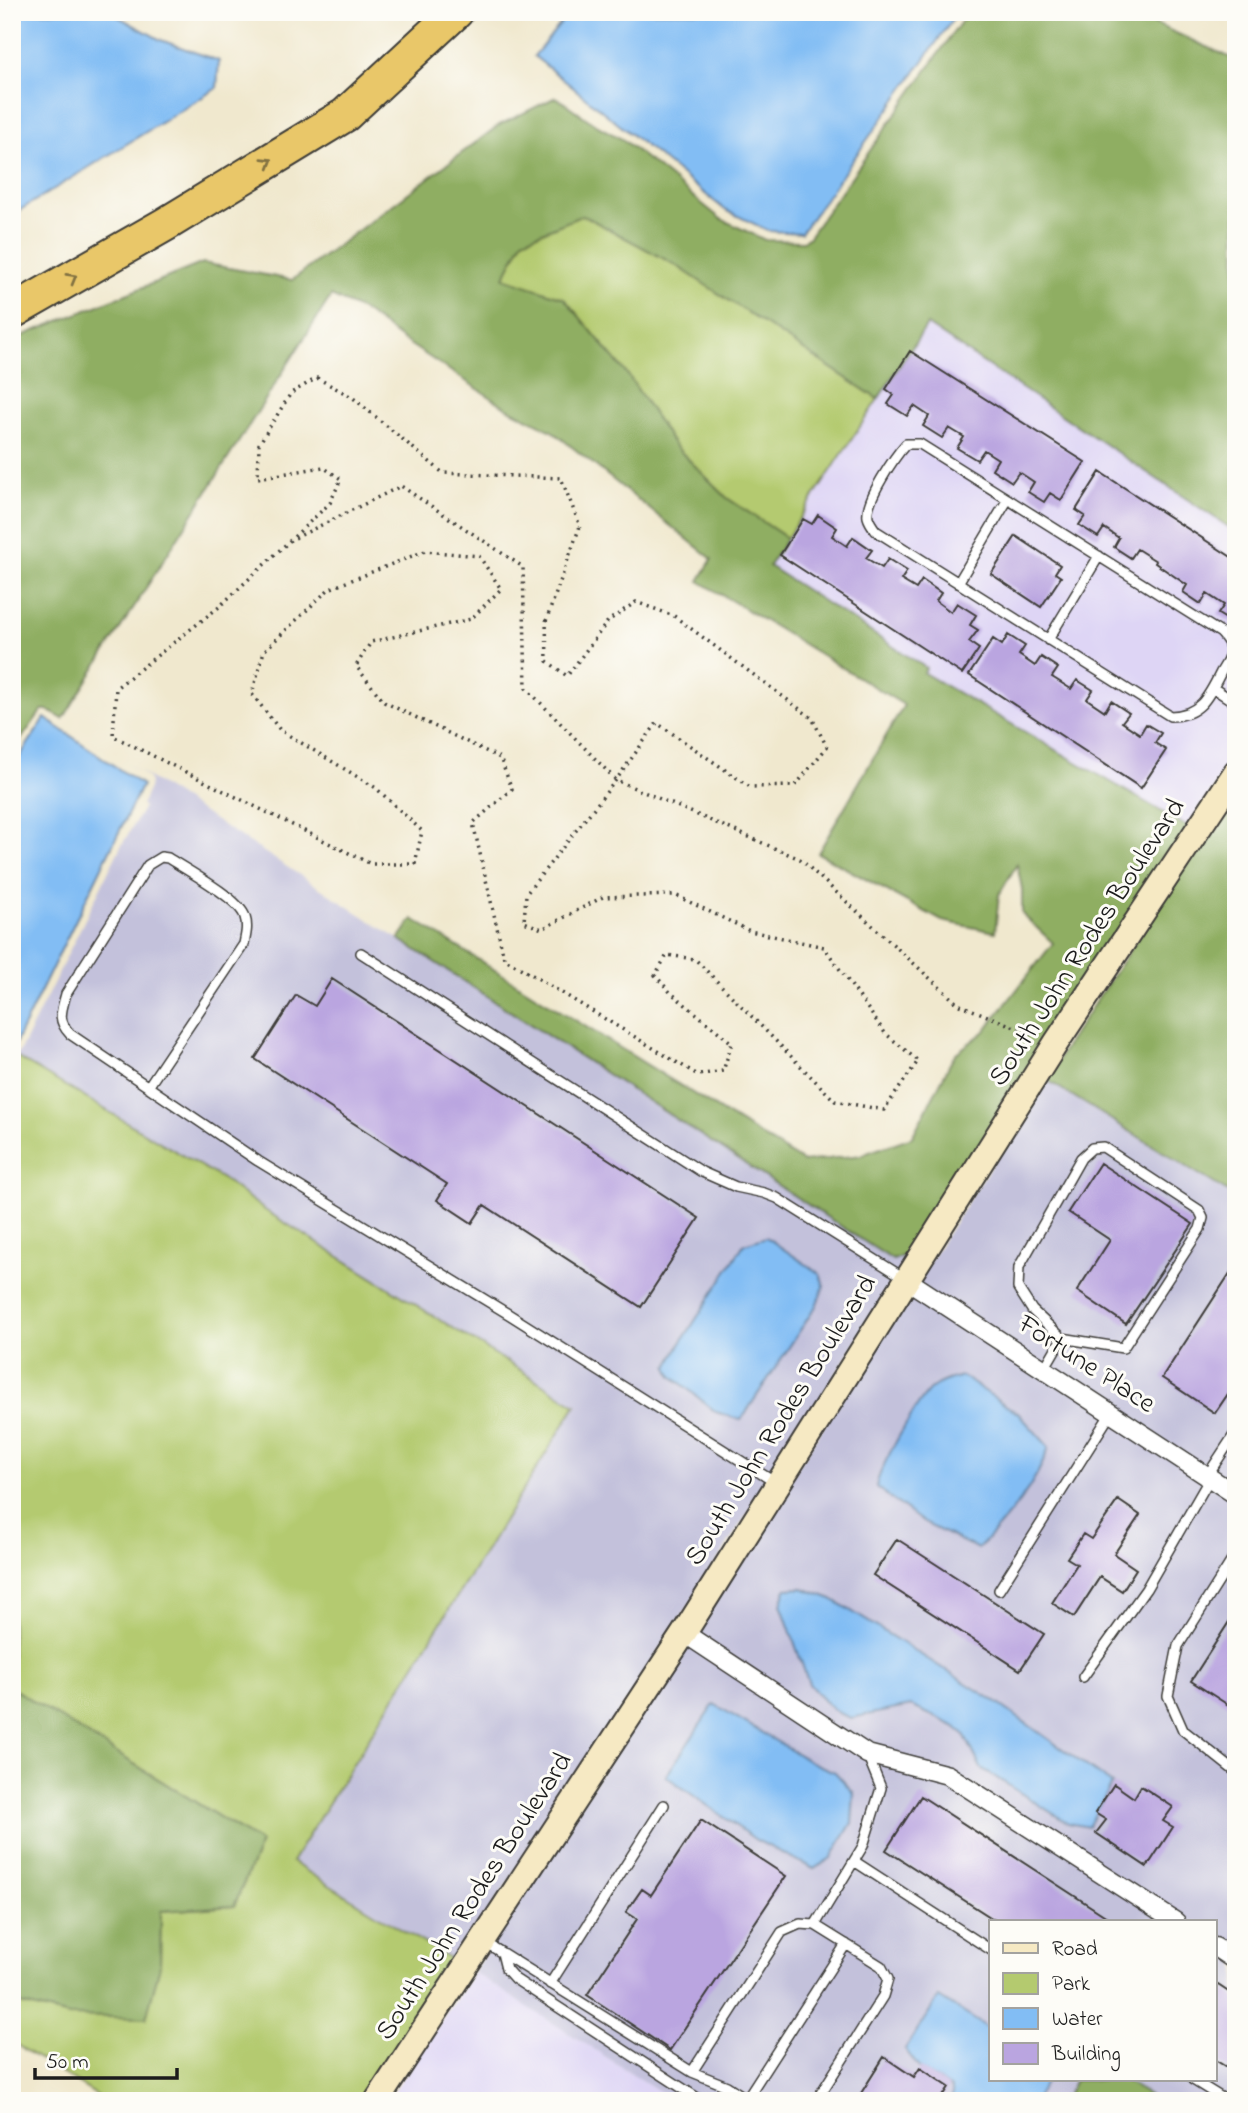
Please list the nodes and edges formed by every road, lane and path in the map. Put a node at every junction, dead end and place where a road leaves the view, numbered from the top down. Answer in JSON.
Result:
{"nodes":[{"id":1,"x":456,"y":12,"type":"edge"},
{"id":2,"x":12,"y":312,"type":"edge"},
{"id":3,"x":1008,"y":499,"type":"junction"},
{"id":4,"x":289,"y":541,"type":"junction"},
{"id":5,"x":1099,"y":556,"type":"junction"},
{"id":6,"x":958,"y":583,"type":"junction"},
{"id":7,"x":1048,"y":640,"type":"junction"},
{"id":8,"x":1213,"y":688,"type":"junction"},
{"id":9,"x":1236,"y":703,"type":"edge"},
{"id":10,"x":1236,"y":772,"type":"edge"},
{"id":11,"x":616,"y":780,"type":"junction"},
{"id":12,"x":361,"y":953,"type":"dead end"},
{"id":13,"x":1056,"y":1044,"type":"junction"},
{"id":14,"x":148,"y":1087,"type":"junction"},
{"id":15,"x":907,"y":1280,"type":"junction"},
{"id":16,"x":1062,"y":1338,"type":"junction"},
{"id":17,"x":1044,"y":1369,"type":"junction"},
{"id":18,"x":1111,"y":1413,"type":"junction"},
{"id":19,"x":1236,"y":1432,"type":"edge"},
{"id":20,"x":1209,"y":1477,"type":"junction"},
{"id":21,"x":778,"y":1484,"type":"junction"},
{"id":22,"x":1236,"y":1495,"type":"edge"},
{"id":23,"x":1236,"y":1554,"type":"edge"},
{"id":24,"x":999,"y":1590,"type":"dead end"},
{"id":25,"x":684,"y":1633,"type":"junction"},
{"id":26,"x":1083,"y":1677,"type":"dead end"},
{"id":27,"x":867,"y":1754,"type":"junction"},
{"id":28,"x":1236,"y":1772,"type":"edge"},
{"id":29,"x":664,"y":1805,"type":"dead end"},
{"id":30,"x":854,"y":1861,"type":"junction"},
{"id":31,"x":1173,"y":1920,"type":"edge"},
{"id":32,"x":815,"y":1925,"type":"junction"},
{"id":33,"x":846,"y":1944,"type":"junction"},
{"id":34,"x":492,"y":1947,"type":"junction"},
{"id":35,"x":1216,"y":1948,"type":"edge"},
{"id":36,"x":989,"y":1949,"type":"edge"},
{"id":37,"x":1236,"y":1961,"type":"edge"},
{"id":38,"x":550,"y":1984,"type":"junction"},
{"id":39,"x":692,"y":2073,"type":"junction"},
{"id":40,"x":1197,"y":2082,"type":"edge"},
{"id":41,"x":748,"y":2100,"type":"edge"},
{"id":42,"x":377,"y":2101,"type":"edge"},
{"id":43,"x":702,"y":2101,"type":"edge"},
{"id":44,"x":816,"y":2101,"type":"edge"},
{"id":45,"x":1227,"y":2101,"type":"edge"}],
"edges":[{"from":2,"to":1,"type":"highway","one_way":true},
{"from":3,"to":5,"type":"lane"},
{"from":3,"to":6,"type":"lane"},
{"from":3,"to":6,"type":"lane"},
{"from":4,"to":11,"type":"path"},
{"from":4,"to":11,"type":"path"},
{"from":4,"to":11,"type":"path"},
{"from":5,"to":7,"type":"lane"},
{"from":5,"to":8,"type":"lane"},
{"from":6,"to":7,"type":"lane"},
{"from":7,"to":8,"type":"lane"},
{"from":8,"to":9,"type":"lane"},
{"from":10,"to":13,"type":"main road","name":"South John Rodes Boulevard"},
{"from":11,"to":13,"type":"path"},
{"from":12,"to":15,"type":"lane"},
{"from":13,"to":15,"type":"main road","name":"South John Rodes Boulevard"},
{"from":14,"to":14,"type":"lane"},
{"from":14,"to":21,"type":"lane"},
{"from":15,"to":17,"type":"street","name":"Fortune Place"},
{"from":15,"to":21,"type":"main road","name":"South John Rodes Boulevard"},
{"from":16,"to":16,"type":"lane"},
{"from":16,"to":17,"type":"lane"},
{"from":17,"to":18,"type":"street","name":"Fortune Place"},
{"from":18,"to":20,"type":"street","name":"Fortune Place"},
{"from":18,"to":24,"type":"lane"},
{"from":19,"to":20,"type":"lane"},
{"from":20,"to":22,"type":"street","name":"Fortune Place"},
{"from":20,"to":26,"type":"lane"},
{"from":21,"to":25,"type":"main road","name":"South John Rodes Boulevard"},
{"from":23,"to":28,"type":"lane"},
{"from":25,"to":27,"type":"street"},
{"from":25,"to":34,"type":"main road","name":"South John Rodes Boulevard"},
{"from":27,"to":30,"type":"lane"},
{"from":27,"to":31,"type":"street"},
{"from":29,"to":38,"type":"lane"},
{"from":30,"to":32,"type":"lane"},
{"from":30,"to":36,"type":"lane"},
{"from":32,"to":33,"type":"lane"},
{"from":32,"to":39,"type":"lane"},
{"from":33,"to":41,"type":"lane"},
{"from":33,"to":44,"type":"lane"},
{"from":34,"to":38,"type":"lane"},
{"from":34,"to":42,"type":"main road","name":"South John Rodes Boulevard"},
{"from":34,"to":43,"type":"lane"},
{"from":35,"to":37,"type":"street"},
{"from":38,"to":39,"type":"lane"},
{"from":39,"to":41,"type":"lane"},
{"from":40,"to":45,"type":"lane"}]}
